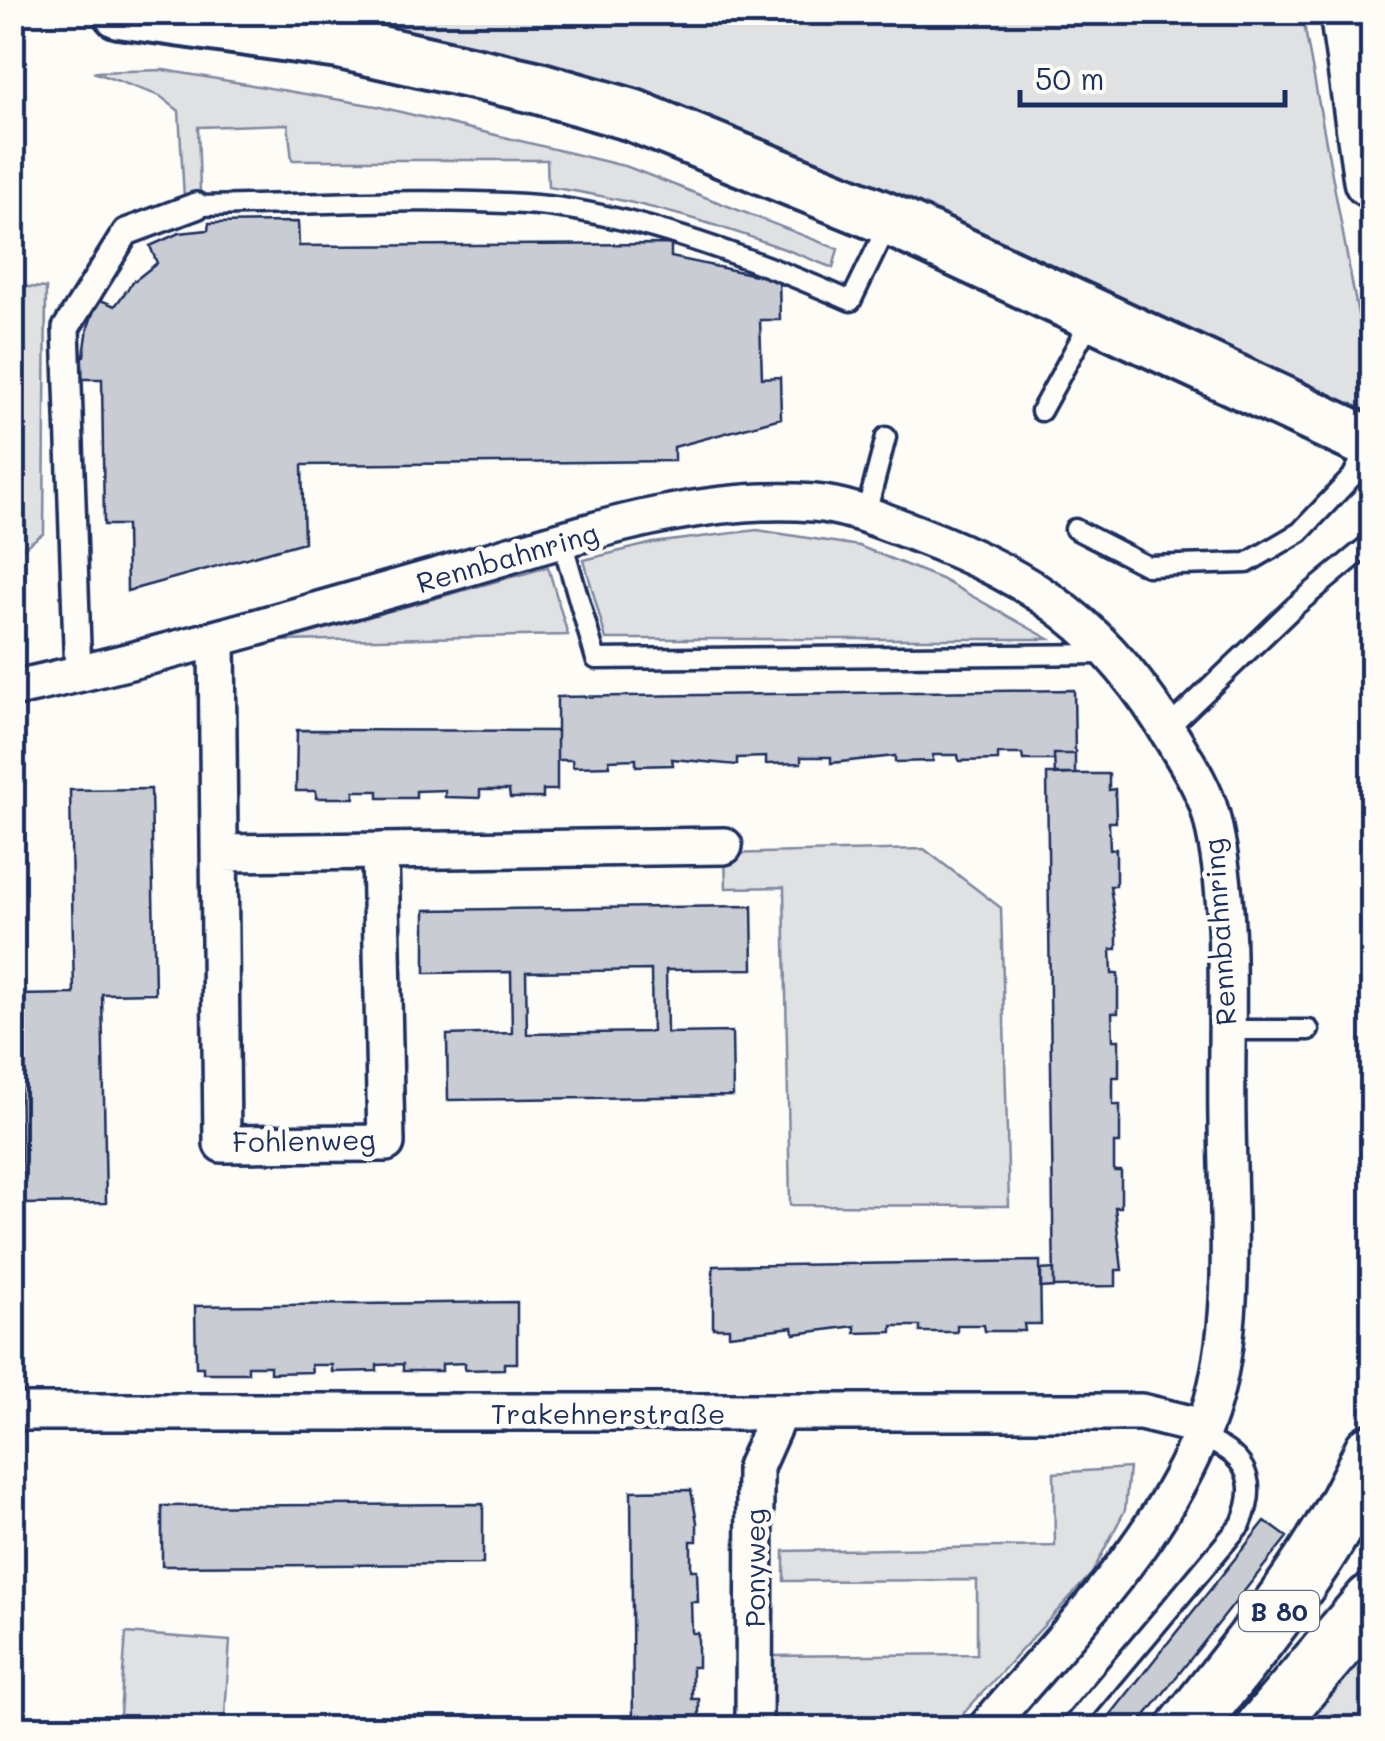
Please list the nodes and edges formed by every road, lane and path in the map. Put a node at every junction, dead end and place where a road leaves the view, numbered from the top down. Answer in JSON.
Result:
{"nodes":[{"id":1,"x":119,"y":12,"type":"edge"},
{"id":2,"x":1348,"y":12,"type":"edge"},
{"id":3,"x":1372,"y":180,"type":"edge"},
{"id":4,"x":196,"y":206,"type":"joint"},
{"id":5,"x":890,"y":220,"type":"junction"},
{"id":6,"x":1093,"y":316,"type":"junction"},
{"id":7,"x":1041,"y":411,"type":"dead end"},
{"id":8,"x":886,"y":437,"type":"dead end"},
{"id":9,"x":1371,"y":441,"type":"edge"},
{"id":10,"x":866,"y":514,"type":"junction"},
{"id":11,"x":1075,"y":529,"type":"dead end"},
{"id":12,"x":562,"y":541,"type":"junction"},
{"id":13,"x":1372,"y":542,"type":"edge"},
{"id":14,"x":217,"y":640,"type":"junction"},
{"id":15,"x":1112,"y":654,"type":"junction"},
{"id":16,"x":78,"y":675,"type":"junction"},
{"id":17,"x":12,"y":689,"type":"edge"},
{"id":18,"x":1167,"y":729,"type":"junction"},
{"id":19,"x":724,"y":846,"type":"dead end"},
{"id":20,"x":380,"y":852,"type":"junction"},
{"id":21,"x":220,"y":853,"type":"junction"},
{"id":22,"x":1226,"y":1030,"type":"junction"},
{"id":23,"x":1310,"y":1030,"type":"dead end"},
{"id":24,"x":12,"y":1412,"type":"edge"},
{"id":25,"x":778,"y":1413,"type":"junction"},
{"id":26,"x":1200,"y":1432,"type":"junction"},
{"id":27,"x":1372,"y":1452,"type":"edge"},
{"id":28,"x":1372,"y":1602,"type":"edge"},
{"id":29,"x":754,"y":1728,"type":"edge"},
{"id":30,"x":986,"y":1728,"type":"edge"},
{"id":31,"x":1070,"y":1728,"type":"edge"},
{"id":32,"x":1186,"y":1728,"type":"edge"},
{"id":33,"x":1264,"y":1728,"type":"edge"}],
"edges":[{"from":1,"to":5,"type":"main road"},
{"from":2,"to":3,"type":"main road"},
{"from":4,"to":5,"type":"lane"},
{"from":4,"to":16,"type":"street"},
{"from":5,"to":6,"type":"main road"},
{"from":6,"to":7,"type":"lane"},
{"from":6,"to":9,"type":"main road"},
{"from":8,"to":10,"type":"lane"},
{"from":9,"to":11,"type":"lane"},
{"from":10,"to":12,"type":"street","name":"Rennbahnring"},
{"from":10,"to":15,"type":"street","name":"Rennbahnring"},
{"from":12,"to":14,"type":"street","name":"Rennbahnring"},
{"from":12,"to":15,"type":"lane"},
{"from":13,"to":18,"type":"lane"},
{"from":14,"to":16,"type":"street","name":"Rennbahnring"},
{"from":14,"to":21,"type":"street","name":"Fohlenweg"},
{"from":15,"to":18,"type":"street","name":"Rennbahnring"},
{"from":16,"to":17,"type":"street","name":"Rennbahnring"},
{"from":18,"to":22,"type":"street","name":"Rennbahnring"},
{"from":19,"to":20,"type":"street"},
{"from":20,"to":21,"type":"street"},
{"from":20,"to":21,"type":"street","name":"Fohlenweg"},
{"from":22,"to":23,"type":"lane"},
{"from":22,"to":26,"type":"street","name":"Rennbahnring"},
{"from":24,"to":25,"type":"street","name":"Trakehnerstraße"},
{"from":25,"to":26,"type":"street","name":"Trakehnerstraße"},
{"from":25,"to":29,"type":"street","name":"Ponyweg"},
{"from":26,"to":30,"type":"street","name":"Rennbahnring"},
{"from":26,"to":31,"type":"lane"},
{"from":27,"to":32,"type":"main road","number":"B 80"},
{"from":28,"to":33,"type":"main road","number":"B 80"}]}
